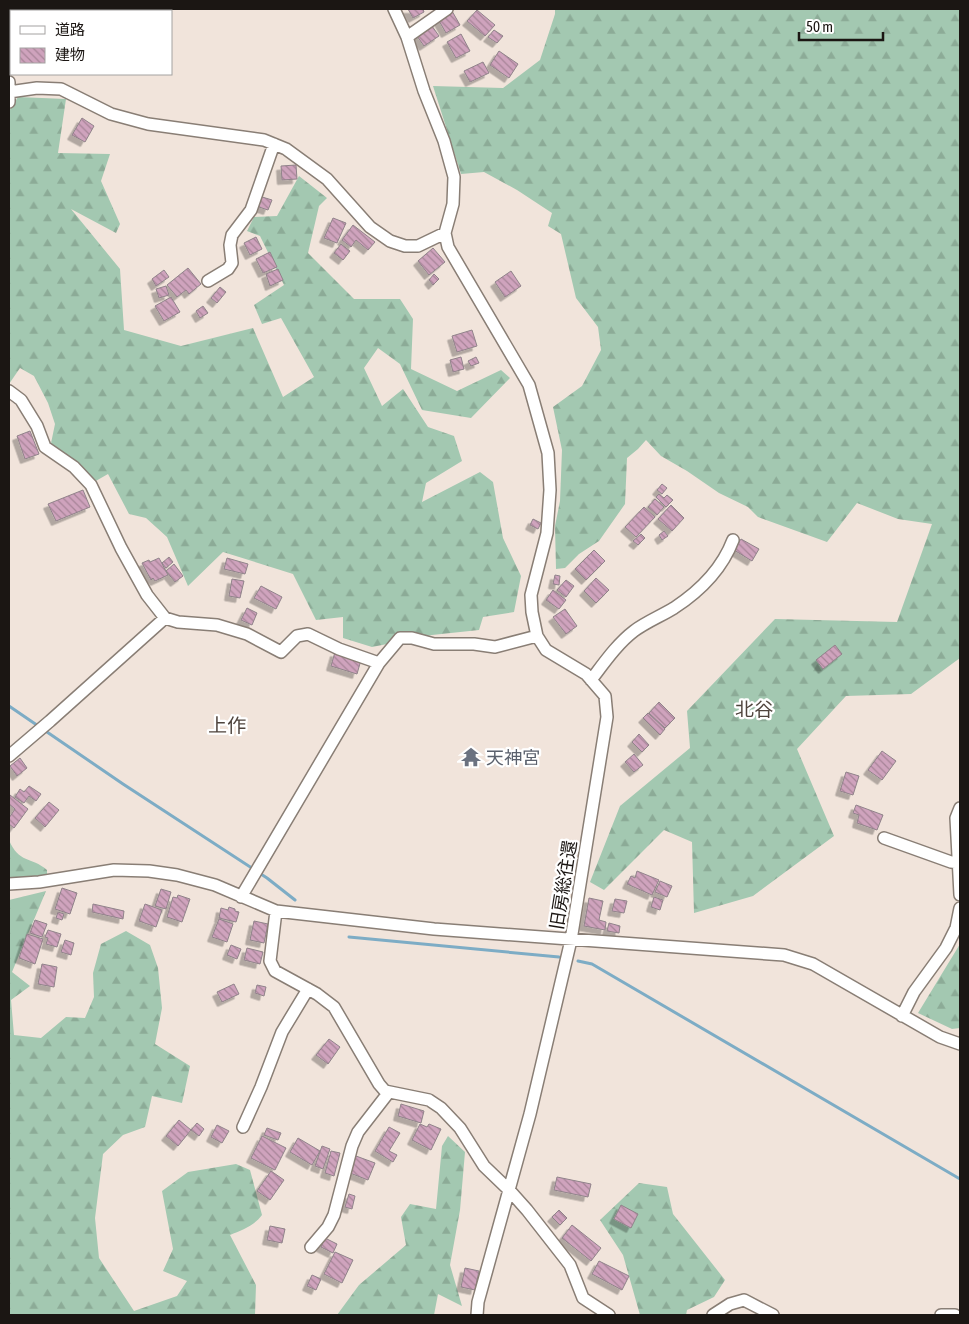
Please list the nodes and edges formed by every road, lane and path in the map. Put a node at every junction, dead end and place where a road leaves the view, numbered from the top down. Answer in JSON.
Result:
{"nodes":[{"id":1,"x":394,"y":9,"type":"edge"},
{"id":2,"x":446,"y":9,"type":"edge"},
{"id":3,"x":407,"y":37,"type":"junction"},
{"id":4,"x":9,"y":92,"type":"edge"},
{"id":5,"x":274,"y":144,"type":"junction"},
{"id":6,"x":445,"y":233,"type":"junction"},
{"id":7,"x":208,"y":281,"type":"dead end"},
{"id":8,"x":9,"y":391,"type":"edge"},
{"id":9,"x":733,"y":540,"type":"dead end"},
{"id":10,"x":164,"y":618,"type":"junction"},
{"id":11,"x":537,"y":636,"type":"junction"},
{"id":12,"x":380,"y":663,"type":"junction"},
{"id":13,"x":591,"y":680,"type":"junction"},
{"id":14,"x":9,"y":756,"type":"edge"},
{"id":15,"x":960,"y":808,"type":"edge"},
{"id":16,"x":884,"y":838,"type":"dead end"},
{"id":17,"x":960,"y":864,"type":"edge"},
{"id":18,"x":9,"y":884,"type":"edge"},
{"id":19,"x":960,"y":895,"type":"edge"},
{"id":20,"x":241,"y":897,"type":"junction"},
{"id":21,"x":960,"y":908,"type":"edge"},
{"id":22,"x":276,"y":911,"type":"junction"},
{"id":23,"x":571,"y":940,"type":"junction"},
{"id":24,"x":308,"y":989,"type":"junction"},
{"id":25,"x":902,"y":1016,"type":"junction"},
{"id":26,"x":960,"y":1044,"type":"edge"},
{"id":27,"x":389,"y":1092,"type":"junction"},
{"id":28,"x":243,"y":1127,"type":"dead end"},
{"id":29,"x":510,"y":1191,"type":"junction"},
{"id":30,"x":311,"y":1247,"type":"dead end"},
{"id":31,"x":477,"y":1315,"type":"edge"},
{"id":32,"x":609,"y":1315,"type":"edge"},
{"id":33,"x":713,"y":1315,"type":"edge"},
{"id":34,"x":773,"y":1315,"type":"edge"},
{"id":35,"x":942,"y":1315,"type":"edge"},
{"id":36,"x":955,"y":1315,"type":"edge"}],
"edges":[{"from":1,"to":3,"type":"street"},
{"from":2,"to":3,"type":"street"},
{"from":3,"to":6,"type":"street"},
{"from":4,"to":5,"type":"street"},
{"from":5,"to":6,"type":"street"},
{"from":5,"to":7,"type":"street"},
{"from":6,"to":11,"type":"street","name":"旧房総往還"},
{"from":8,"to":10,"type":"street"},
{"from":9,"to":13,"type":"street"},
{"from":10,"to":12,"type":"street"},
{"from":10,"to":14,"type":"street"},
{"from":11,"to":12,"type":"street"},
{"from":11,"to":13,"type":"street","name":"旧房総往還"},
{"from":12,"to":20,"type":"street"},
{"from":13,"to":23,"type":"street","name":"旧房総往還"},
{"from":15,"to":17,"type":"street"},
{"from":16,"to":17,"type":"street"},
{"from":17,"to":19,"type":"street"},
{"from":18,"to":20,"type":"street"},
{"from":20,"to":22,"type":"street"},
{"from":21,"to":25,"type":"street"},
{"from":22,"to":23,"type":"street"},
{"from":22,"to":24,"type":"street"},
{"from":23,"to":25,"type":"street"},
{"from":23,"to":29,"type":"street","name":"旧房総往還"},
{"from":24,"to":27,"type":"street"},
{"from":24,"to":28,"type":"street"},
{"from":25,"to":26,"type":"street"},
{"from":27,"to":29,"type":"street"},
{"from":27,"to":30,"type":"street"},
{"from":29,"to":31,"type":"street","name":"旧房総往還"},
{"from":29,"to":32,"type":"street"},
{"from":33,"to":34,"type":"street"},
{"from":35,"to":36,"type":"street"}]}
